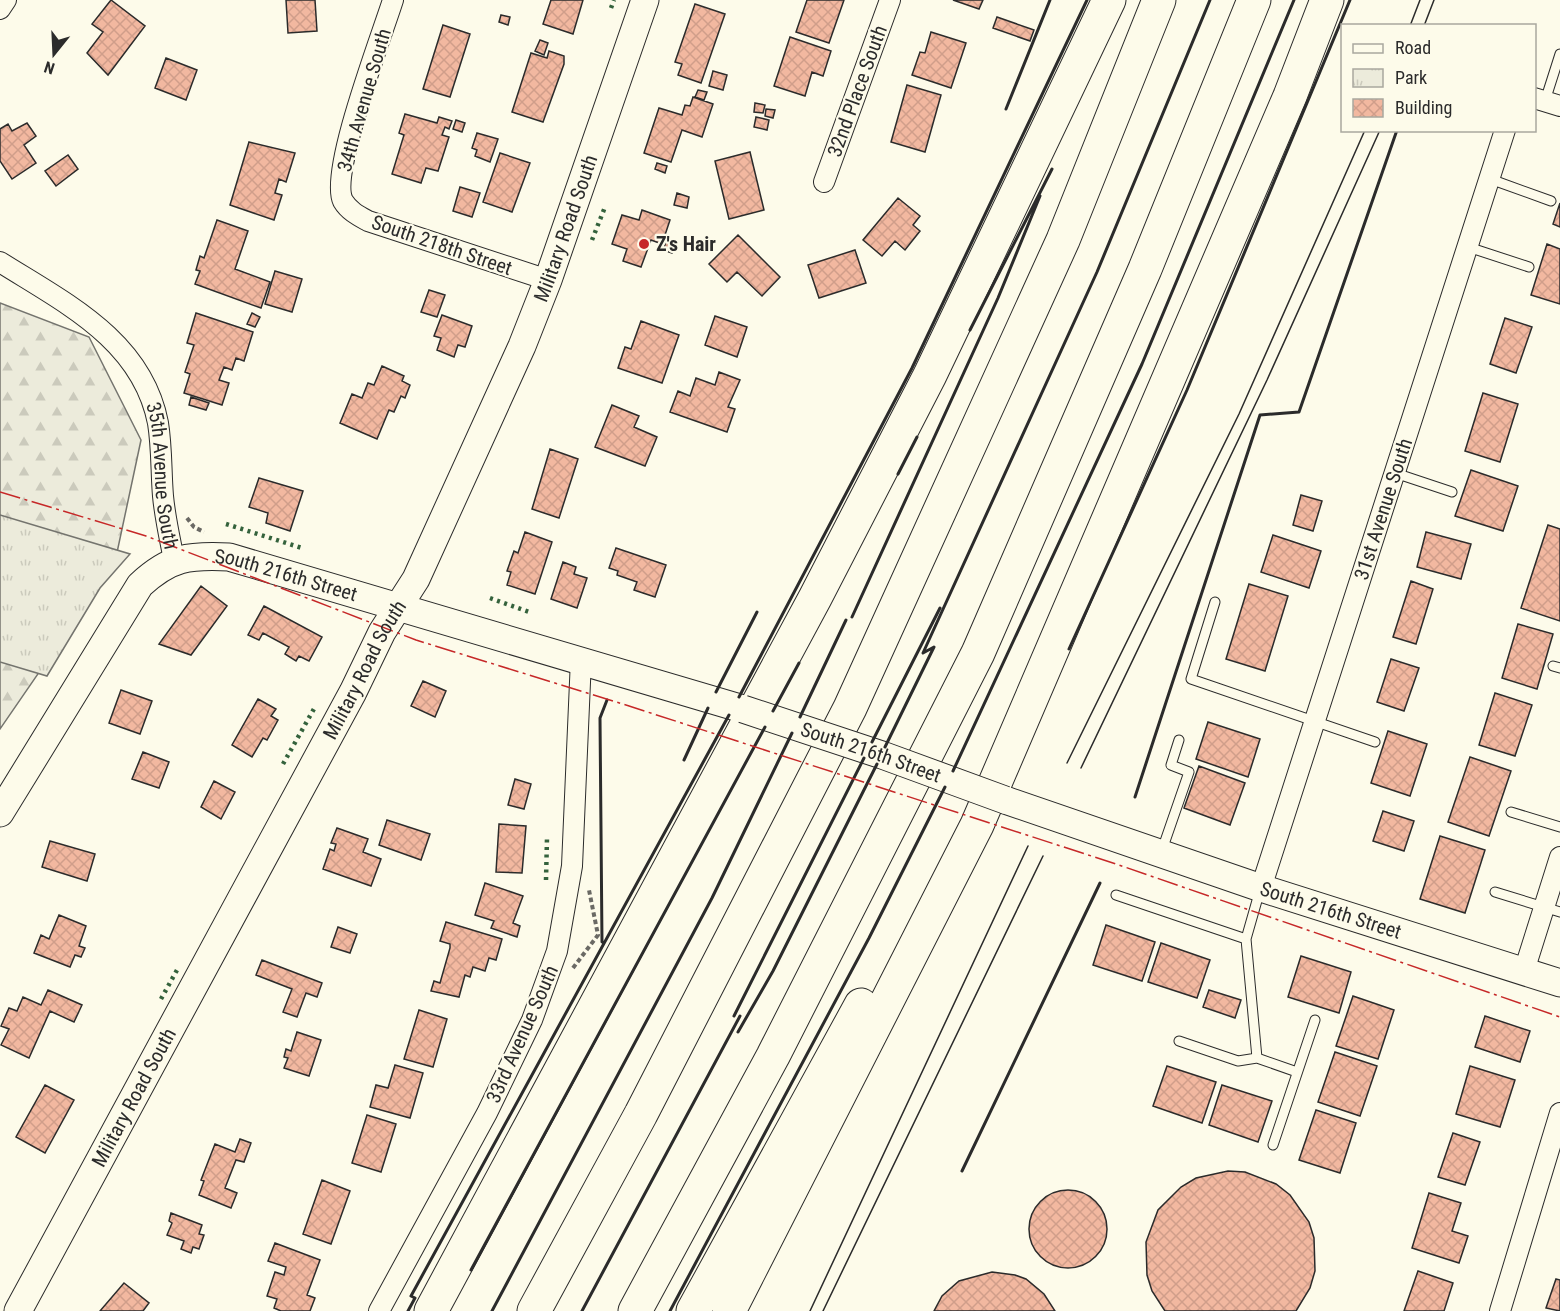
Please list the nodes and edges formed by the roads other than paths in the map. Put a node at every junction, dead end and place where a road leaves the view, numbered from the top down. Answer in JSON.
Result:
{"nodes":[{"id":1,"x":6,"y":0,"type":"edge"},
{"id":2,"x":393,"y":0,"type":"edge"},
{"id":3,"x":645,"y":0,"type":"edge"},
{"id":4,"x":890,"y":0,"type":"edge"},
{"id":5,"x":1109,"y":0,"type":"edge"},
{"id":6,"x":1159,"y":0,"type":"edge"},
{"id":7,"x":1254,"y":0,"type":"edge"},
{"id":8,"x":1327,"y":0,"type":"edge"},
{"id":9,"x":0,"y":9,"type":"edge"},
{"id":10,"x":1560,"y":54,"type":"edge"},
{"id":11,"x":1546,"y":102,"type":"edge"},
{"id":12,"x":1504,"y":132,"type":"edge"},
{"id":13,"x":1490,"y":179,"type":"junction"},
{"id":14,"x":824,"y":182,"type":"dead end"},
{"id":15,"x":343,"y":200,"type":"joint"},
{"id":16,"x":1551,"y":201,"type":"dead end"},
{"id":17,"x":1468,"y":247,"type":"junction"},
{"id":18,"x":0,"y":262,"type":"edge"},
{"id":19,"x":1529,"y":267,"type":"dead end"},
{"id":20,"x":548,"y":280,"type":"junction"},
{"id":21,"x":1395,"y":473,"type":"junction"},
{"id":22,"x":1452,"y":492,"type":"dead end"},
{"id":23,"x":1104,"y":525,"type":"junction"},
{"id":24,"x":174,"y":560,"type":"junction"},
{"id":25,"x":1215,"y":602,"type":"dead end"},
{"id":26,"x":398,"y":607,"type":"junction"},
{"id":27,"x":581,"y":659,"type":"junction"},
{"id":28,"x":1314,"y":723,"type":"junction"},
{"id":29,"x":1179,"y":740,"type":"dead end"},
{"id":30,"x":1376,"y":742,"type":"dead end"},
{"id":31,"x":1511,"y":812,"type":"dead end"},
{"id":32,"x":0,"y":813,"type":"edge"},
{"id":33,"x":1560,"y":827,"type":"edge"},
{"id":34,"x":1160,"y":855,"type":"junction"},
{"id":35,"x":1560,"y":857,"type":"edge"},
{"id":36,"x":1261,"y":888,"type":"junction"},
{"id":37,"x":1495,"y":892,"type":"dead end"},
{"id":38,"x":1116,"y":896,"type":"dead end"},
{"id":39,"x":1552,"y":910,"type":"edge"},
{"id":40,"x":1246,"y":939,"type":"junction"},
{"id":41,"x":1524,"y":971,"type":"junction"},
{"id":42,"x":1560,"y":983,"type":"edge"},
{"id":43,"x":1315,"y":1020,"type":"dead end"},
{"id":44,"x":1179,"y":1041,"type":"dead end"},
{"id":45,"x":1257,"y":1058,"type":"junction"},
{"id":46,"x":1297,"y":1072,"type":"junction"},
{"id":47,"x":1560,"y":1113,"type":"edge"},
{"id":48,"x":1273,"y":1145,"type":"dead end"},
{"id":49,"x":18,"y":1311,"type":"edge"},
{"id":50,"x":379,"y":1311,"type":"edge"},
{"id":51,"x":431,"y":1311,"type":"edge"},
{"id":52,"x":534,"y":1311,"type":"edge"},
{"id":53,"x":635,"y":1311,"type":"edge"},
{"id":54,"x":693,"y":1311,"type":"edge"},
{"id":55,"x":729,"y":1311,"type":"edge"},
{"id":56,"x":1500,"y":1311,"type":"edge"}],
"edges":[{"from":1,"to":9,"type":"street"},
{"from":2,"to":15,"type":"street","name":"34th Avenue South"},
{"from":3,"to":20,"type":"main road","name":"Military Road South"},
{"from":4,"to":14,"type":"street","name":"32nd Place South"},
{"from":5,"to":51,"type":"highway"},
{"from":6,"to":52,"type":"highway"},
{"from":7,"to":53,"type":"highway"},
{"from":8,"to":23,"type":"highway"},
{"from":10,"to":11,"type":"lane"},
{"from":12,"to":13,"type":"street","name":"31st Avenue South"},
{"from":13,"to":16,"type":"lane"},
{"from":13,"to":17,"type":"street","name":"31st Avenue South"},
{"from":15,"to":20,"type":"street","name":"South 218th Street"},
{"from":17,"to":19,"type":"lane"},
{"from":17,"to":21,"type":"street","name":"31st Avenue South"},
{"from":18,"to":24,"type":"street","name":"35th Avenue South"},
{"from":20,"to":26,"type":"main road","name":"Military Road South"},
{"from":21,"to":22,"type":"lane"},
{"from":21,"to":28,"type":"street","name":"31st Avenue South"},
{"from":23,"to":54,"type":"highway"},
{"from":23,"to":55,"type":"highway"},
{"from":24,"to":26,"type":"main road","name":"South 216th Street"},
{"from":24,"to":32,"type":"main road","name":"35th Avenue South"},
{"from":25,"to":28,"type":"lane"},
{"from":26,"to":27,"type":"main road","name":"South 216th Street"},
{"from":26,"to":49,"type":"main road","name":"Military Road South"},
{"from":27,"to":34,"type":"main road","name":"South 216th Street","bridge":true},
{"from":27,"to":50,"type":"street","name":"33rd Avenue South"},
{"from":28,"to":30,"type":"lane"},
{"from":28,"to":36,"type":"street","name":"31st Avenue South"},
{"from":29,"to":34,"type":"lane"},
{"from":31,"to":33,"type":"lane"},
{"from":34,"to":36,"type":"main road","name":"South 216th Street"},
{"from":35,"to":39,"type":"street"},
{"from":36,"to":40,"type":"lane"},
{"from":36,"to":41,"type":"main road","name":"South 216th Street"},
{"from":37,"to":39,"type":"lane"},
{"from":38,"to":40,"type":"lane"},
{"from":39,"to":41,"type":"street"},
{"from":40,"to":45,"type":"lane"},
{"from":41,"to":42,"type":"main road","name":"South 216th Street"},
{"from":43,"to":46,"type":"lane"},
{"from":44,"to":45,"type":"lane"},
{"from":45,"to":46,"type":"lane"},
{"from":46,"to":48,"type":"lane"},
{"from":47,"to":56,"type":"street"}]}
